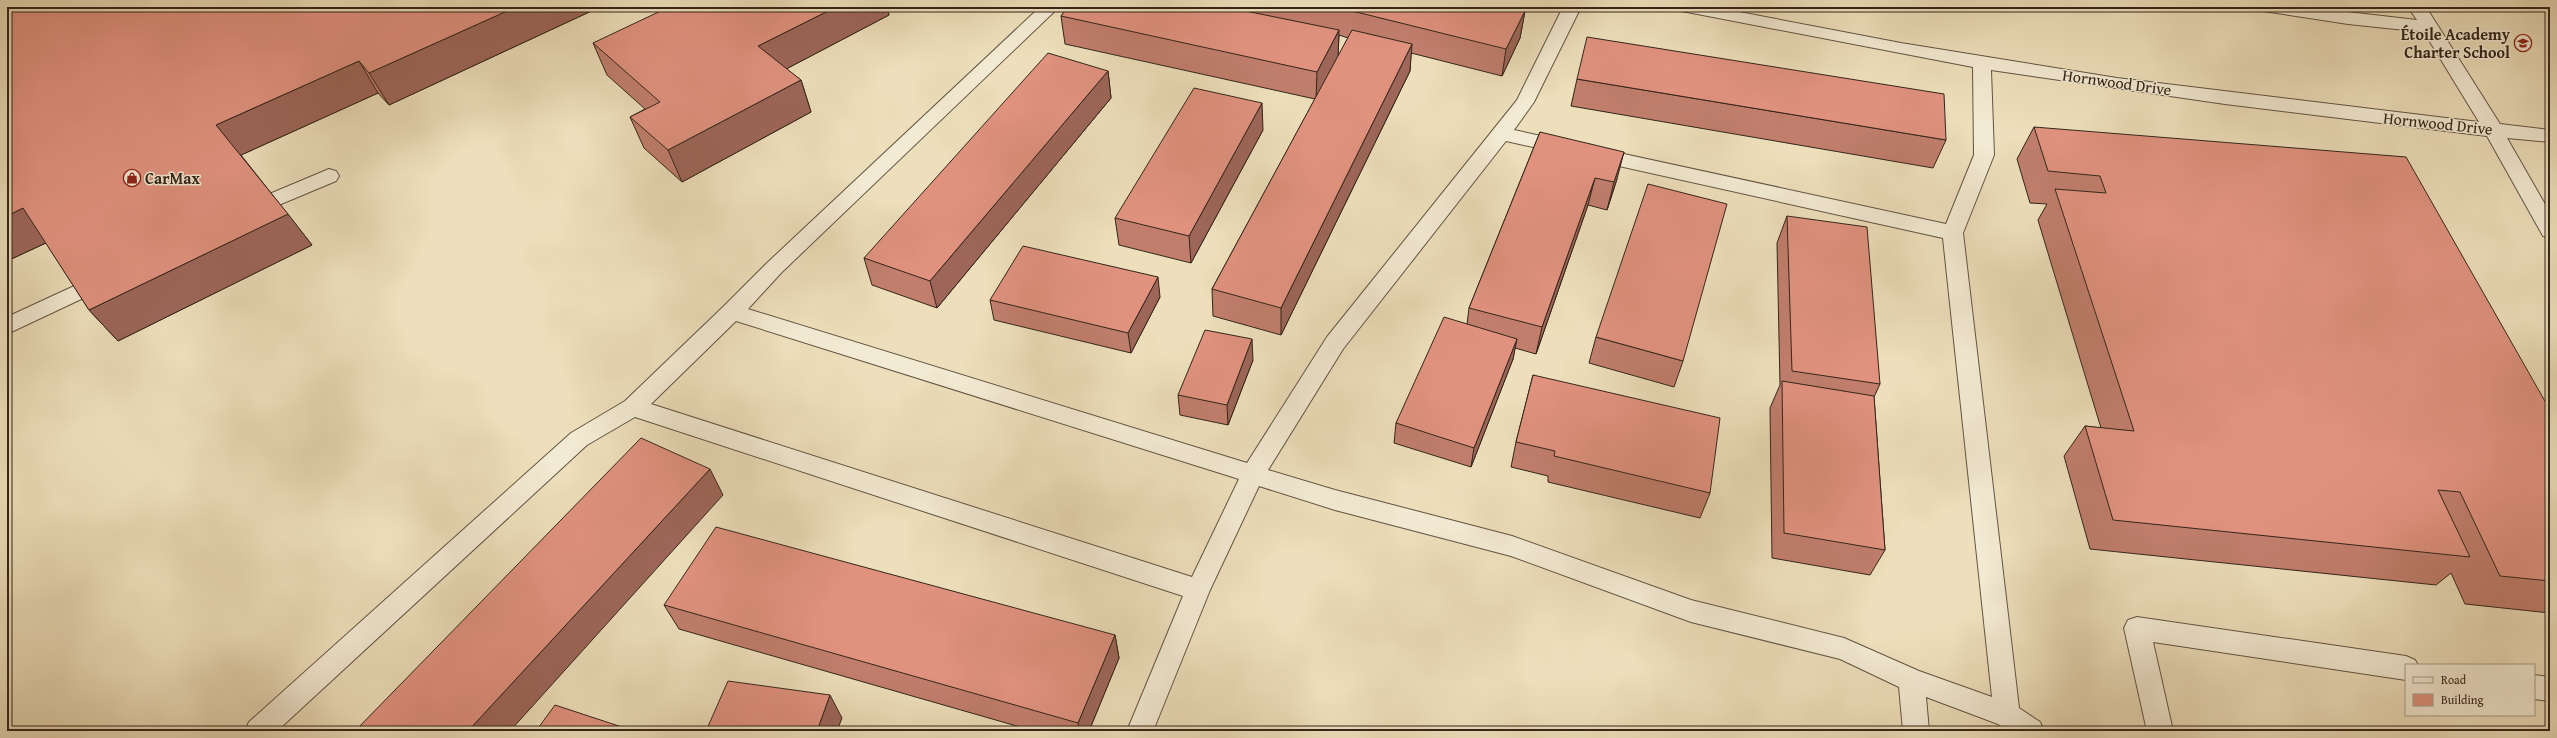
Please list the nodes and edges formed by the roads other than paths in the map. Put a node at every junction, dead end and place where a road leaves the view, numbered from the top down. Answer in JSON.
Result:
{"nodes":[{"id":1,"x":1050,"y":7,"type":"edge"},
{"id":2,"x":1572,"y":7,"type":"edge"},
{"id":3,"x":1687,"y":7,"type":"edge"},
{"id":4,"x":2270,"y":7,"type":"edge"},
{"id":5,"x":2417,"y":7,"type":"edge"},
{"id":6,"x":2293,"y":9,"type":"edge"},
{"id":7,"x":1754,"y":14,"type":"edge"},
{"id":8,"x":2429,"y":27,"type":"junction"},
{"id":9,"x":1982,"y":62,"type":"junction"},
{"id":10,"x":2492,"y":130,"type":"junction"},
{"id":11,"x":1502,"y":134,"type":"junction"},
{"id":12,"x":2550,"y":136,"type":"edge"},
{"id":13,"x":329,"y":176,"type":"dead end"},
{"id":14,"x":274,"y":200,"type":"edge"},
{"id":15,"x":2550,"y":231,"type":"edge"},
{"id":16,"x":1953,"y":233,"type":"junction"},
{"id":17,"x":85,"y":289,"type":"edge"},
{"id":18,"x":732,"y":312,"type":"junction"},
{"id":19,"x":7,"y":326,"type":"edge"},
{"id":20,"x":633,"y":407,"type":"junction"},
{"id":21,"x":1253,"y":474,"type":"junction"},
{"id":22,"x":1198,"y":590,"type":"junction"},
{"id":23,"x":2405,"y":668,"type":"edge"},
{"id":24,"x":1911,"y":680,"type":"junction"},
{"id":25,"x":2535,"y":687,"type":"edge"},
{"id":26,"x":2550,"y":689,"type":"edge"},
{"id":27,"x":2007,"y":715,"type":"junction"},
{"id":28,"x":258,"y":731,"type":"edge"},
{"id":29,"x":1140,"y":731,"type":"edge"},
{"id":30,"x":1916,"y":731,"type":"edge"},
{"id":31,"x":2031,"y":731,"type":"edge"},
{"id":32,"x":2160,"y":731,"type":"edge"}],
"edges":[{"from":1,"to":18,"type":"street"},
{"from":2,"to":11,"type":"street"},
{"from":3,"to":7,"type":"street","name":"Hornwood Drive"},
{"from":4,"to":6,"type":"street"},
{"from":5,"to":8,"type":"street"},
{"from":6,"to":8,"type":"street"},
{"from":7,"to":9,"type":"street","name":"Hornwood Drive"},
{"from":8,"to":10,"type":"street"},
{"from":9,"to":10,"type":"street","name":"Hornwood Drive"},
{"from":9,"to":16,"type":"street"},
{"from":10,"to":12,"type":"street","name":"Hornwood Drive"},
{"from":10,"to":15,"type":"street"},
{"from":11,"to":16,"type":"street"},
{"from":11,"to":21,"type":"street"},
{"from":13,"to":14,"type":"street"},
{"from":16,"to":27,"type":"street"},
{"from":17,"to":19,"type":"street"},
{"from":18,"to":20,"type":"street"},
{"from":18,"to":21,"type":"street"},
{"from":20,"to":22,"type":"street"},
{"from":20,"to":28,"type":"street"},
{"from":21,"to":22,"type":"street"},
{"from":21,"to":24,"type":"street"},
{"from":22,"to":29,"type":"street"},
{"from":23,"to":32,"type":"street"},
{"from":24,"to":27,"type":"street"},
{"from":24,"to":30,"type":"street"},
{"from":25,"to":26,"type":"street"},
{"from":27,"to":31,"type":"street"}]}
